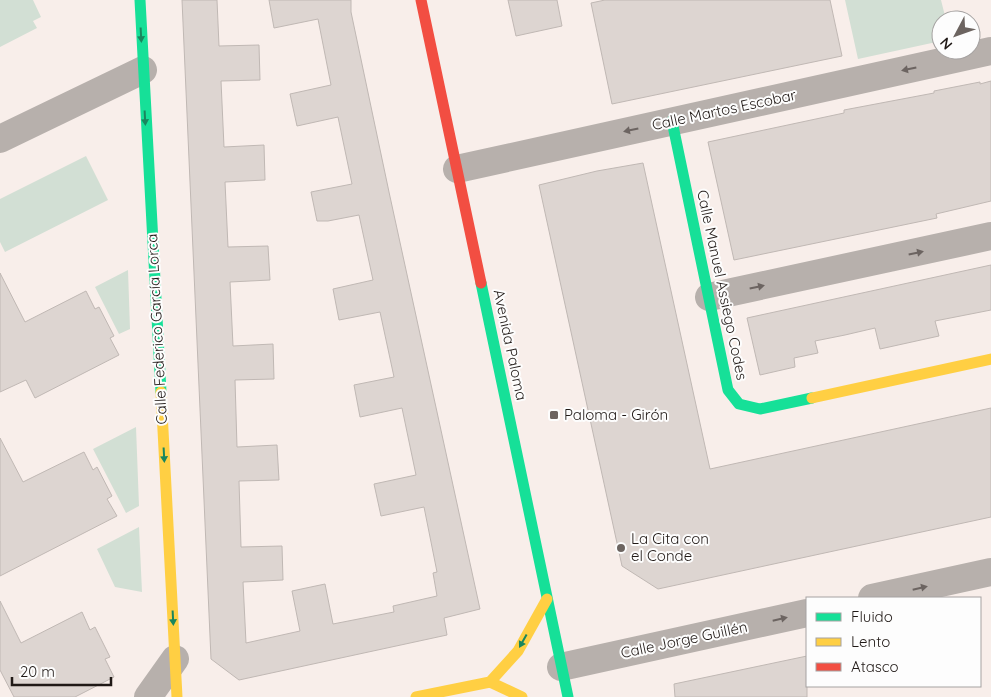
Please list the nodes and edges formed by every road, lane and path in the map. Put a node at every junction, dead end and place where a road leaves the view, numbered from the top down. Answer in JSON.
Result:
{"nodes":[{"id":1,"x":140,"y":0,"type":"edge"},
{"id":2,"x":421,"y":0,"type":"edge"},
{"id":3,"x":991,"y":51,"type":"edge"},
{"id":4,"x":143,"y":70,"type":"junction"},
{"id":5,"x":672,"y":121,"type":"junction"},
{"id":6,"x":0,"y":139,"type":"edge"},
{"id":7,"x":457,"y":169,"type":"junction"},
{"id":8,"x":991,"y":236,"type":"edge"},
{"id":9,"x":709,"y":298,"type":"junction"},
{"id":10,"x":991,"y":359,"type":"edge"},
{"id":11,"x":991,"y":572,"type":"edge"},
{"id":12,"x":877,"y":597,"type":"edge"},
{"id":13,"x":547,"y":599,"type":"junction"},
{"id":14,"x":806,"y":613,"type":"edge"},
{"id":15,"x":176,"y":659,"type":"junction"},
{"id":16,"x":561,"y":667,"type":"junction"},
{"id":17,"x":490,"y":682,"type":"junction"},
{"id":18,"x":148,"y":697,"type":"edge"},
{"id":19,"x":177,"y":697,"type":"edge"},
{"id":20,"x":416,"y":697,"type":"edge"},
{"id":21,"x":522,"y":697,"type":"edge"},
{"id":22,"x":568,"y":697,"type":"edge"}],
"edges":[{"from":1,"to":4,"type":"street","name":"Calle Federico García Lorca","one_way":true},
{"from":2,"to":7,"type":"street","name":"Avenida Paloma"},
{"from":3,"to":5,"type":"street","name":"Calle Martos Escobar","one_way":true},
{"from":4,"to":6,"type":"street"},
{"from":4,"to":15,"type":"street","name":"Calle Federico García Lorca","one_way":true},
{"from":5,"to":7,"type":"street","name":"Calle Martos Escobar","one_way":true},
{"from":5,"to":9,"type":"street","name":"Calle Manuel Assiego Codes"},
{"from":7,"to":13,"type":"street","name":"Avenida Paloma"},
{"from":9,"to":8,"type":"street","one_way":true},
{"from":9,"to":10,"type":"street","name":"Calle Manuel Assiego Codes"},
{"from":12,"to":11,"type":"street","one_way":true},
{"from":13,"to":16,"type":"street","name":"Avenida Paloma"},
{"from":13,"to":17,"type":"street","one_way":true},
{"from":16,"to":14,"type":"street","name":"Calle Jorge Guillén","one_way":true},
{"from":15,"to":18,"type":"street"},
{"from":15,"to":19,"type":"street","name":"Calle Federico García Lorca"},
{"from":16,"to":22,"type":"street","name":"Avenida Paloma"},
{"from":17,"to":20,"type":"street"},
{"from":17,"to":21,"type":"street"}]}
